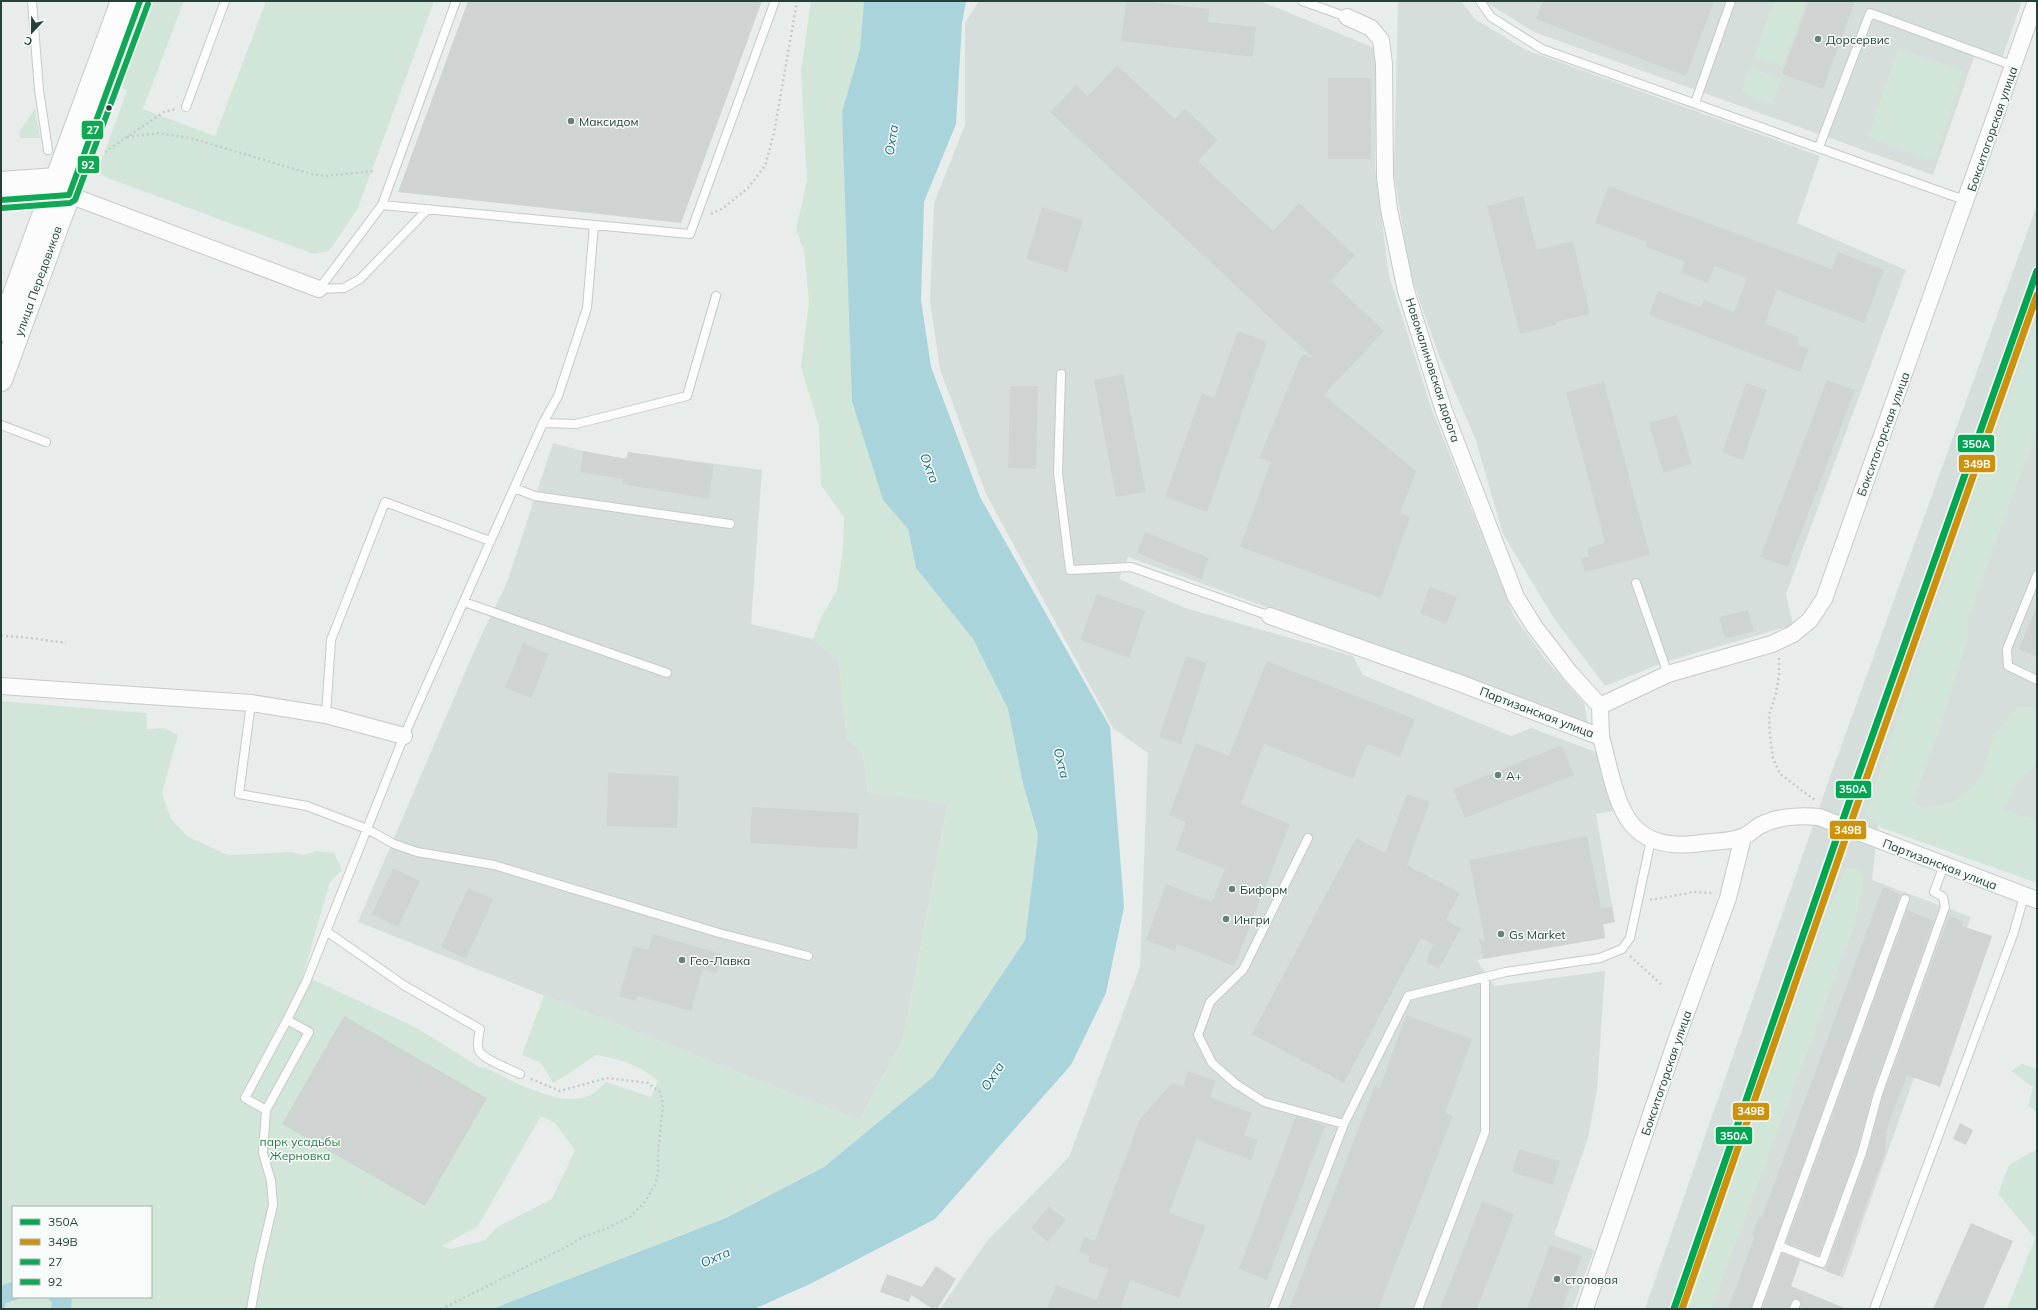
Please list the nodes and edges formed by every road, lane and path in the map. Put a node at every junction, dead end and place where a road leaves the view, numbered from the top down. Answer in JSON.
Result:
{"nodes":[{"id":1,"x":32,"y":1,"type":"edge"},
{"id":2,"x":122,"y":1,"type":"edge"},
{"id":3,"x":140,"y":1,"type":"edge"},
{"id":4,"x":225,"y":1,"type":"edge"},
{"id":5,"x":456,"y":1,"type":"edge"},
{"id":6,"x":776,"y":1,"type":"edge"},
{"id":7,"x":797,"y":1,"type":"edge"},
{"id":8,"x":1302,"y":1,"type":"edge"},
{"id":9,"x":1480,"y":1,"type":"edge"},
{"id":10,"x":1731,"y":1,"type":"edge"},
{"id":11,"x":2036,"y":1,"type":"edge"},
{"id":12,"x":1346,"y":17,"type":"joint"},
{"id":13,"x":2014,"y":66,"type":"junction"},
{"id":14,"x":1695,"y":103,"type":"junction"},
{"id":15,"x":186,"y":107,"type":"joint"},
{"id":16,"x":127,"y":137,"type":"junction"},
{"id":17,"x":1819,"y":146,"type":"junction"},
{"id":18,"x":48,"y":150,"type":"dead end"},
{"id":19,"x":99,"y":156,"type":"dead end"},
{"id":20,"x":374,"y":171,"type":"dead end"},
{"id":21,"x":1,"y":182,"type":"edge"},
{"id":22,"x":58,"y":190,"type":"junction"},
{"id":23,"x":1,"y":200,"type":"edge"},
{"id":24,"x":1967,"y":201,"type":"junction"},
{"id":25,"x":382,"y":204,"type":"junction"},
{"id":26,"x":428,"y":209,"type":"junction"},
{"id":27,"x":696,"y":220,"type":"junction"},
{"id":28,"x":594,"y":225,"type":"junction"},
{"id":29,"x":319,"y":289,"type":"junction"},
{"id":30,"x":716,"y":296,"type":"dead end"},
{"id":31,"x":1,"y":330,"type":"edge"},
{"id":32,"x":1061,"y":374,"type":"dead end"},
{"id":33,"x":1,"y":377,"type":"edge"},
{"id":34,"x":543,"y":423,"type":"junction"},
{"id":35,"x":1,"y":425,"type":"edge"},
{"id":36,"x":46,"y":442,"type":"dead end"},
{"id":37,"x":514,"y":488,"type":"junction"},
{"id":38,"x":730,"y":524,"type":"dead end"},
{"id":39,"x":490,"y":541,"type":"junction"},
{"id":40,"x":2037,"y":575,"type":"edge"},
{"id":41,"x":1636,"y":583,"type":"dead end"},
{"id":42,"x":464,"y":602,"type":"junction"},
{"id":43,"x":1270,"y":616,"type":"joint"},
{"id":44,"x":1,"y":636,"type":"edge"},
{"id":45,"x":66,"y":644,"type":"dead end"},
{"id":46,"x":1772,"y":644,"type":"junction"},
{"id":47,"x":667,"y":673,"type":"dead end"},
{"id":48,"x":1668,"y":674,"type":"junction"},
{"id":49,"x":2037,"y":680,"type":"edge"},
{"id":50,"x":1,"y":686,"type":"edge"},
{"id":51,"x":251,"y":703,"type":"junction"},
{"id":52,"x":1600,"y":706,"type":"junction"},
{"id":53,"x":326,"y":715,"type":"junction"},
{"id":54,"x":404,"y":736,"type":"junction"},
{"id":55,"x":1601,"y":737,"type":"junction"},
{"id":56,"x":1820,"y":803,"type":"dead end"},
{"id":57,"x":367,"y":829,"type":"junction"},
{"id":58,"x":1743,"y":837,"type":"junction"},
{"id":59,"x":1308,"y":838,"type":"dead end"},
{"id":60,"x":1651,"y":840,"type":"junction"},
{"id":61,"x":1944,"y":866,"type":"junction"},
{"id":62,"x":1714,"y":894,"type":"dead end"},
{"id":63,"x":2031,"y":898,"type":"edge"},
{"id":64,"x":1905,"y":899,"type":"dead end"},
{"id":65,"x":1636,"y":902,"type":"junction"},
{"id":66,"x":326,"y":931,"type":"junction"},
{"id":67,"x":1622,"y":949,"type":"junction"},
{"id":68,"x":808,"y":956,"type":"dead end"},
{"id":69,"x":1485,"y":978,"type":"junction"},
{"id":70,"x":1663,"y":986,"type":"dead end"},
{"id":71,"x":288,"y":1020,"type":"junction"},
{"id":72,"x":520,"y":1074,"type":"joint"},
{"id":73,"x":266,"y":1110,"type":"junction"},
{"id":74,"x":1344,"y":1124,"type":"junction"},
{"id":75,"x":1779,"y":1246,"type":"junction"},
{"id":76,"x":251,"y":1309,"type":"edge"},
{"id":77,"x":441,"y":1309,"type":"edge"},
{"id":78,"x":1273,"y":1309,"type":"edge"},
{"id":79,"x":1418,"y":1309,"type":"edge"},
{"id":80,"x":1585,"y":1309,"type":"edge"},
{"id":81,"x":1756,"y":1309,"type":"edge"},
{"id":82,"x":1874,"y":1309,"type":"edge"}],
"edges":[{"from":1,"to":18,"type":"lane"},
{"from":2,"to":22,"type":"main road","name":"улица Передовиков"},
{"from":3,"to":22,"type":"main road","name":"улица Передовиков"},
{"from":4,"to":15,"type":"lane"},
{"from":5,"to":25,"type":"lane"},
{"from":6,"to":27,"type":"lane"},
{"from":7,"to":27,"type":"path"},
{"from":8,"to":12,"type":"lane"},
{"from":9,"to":14,"type":"lane"},
{"from":10,"to":14,"type":"lane"},
{"from":11,"to":13,"type":"street","name":"Бокситогорская улица"},
{"from":12,"to":52,"type":"street","name":"Новомалиновская дорога"},
{"from":13,"to":17,"type":"lane"},
{"from":13,"to":24,"type":"street","name":"Бокситогорская улица"},
{"from":14,"to":17,"type":"lane"},
{"from":15,"to":16,"type":"path"},
{"from":16,"to":19,"type":"path"},
{"from":16,"to":20,"type":"path"},
{"from":17,"to":24,"type":"lane"},
{"from":21,"to":22,"type":"street"},
{"from":22,"to":23,"type":"street"},
{"from":22,"to":29,"type":"street"},
{"from":22,"to":31,"type":"main road","name":"улица Передовиков"},
{"from":22,"to":33,"type":"main road","name":"улица Передовиков"},
{"from":24,"to":46,"type":"street","name":"Бокситогорская улица"},
{"from":25,"to":26,"type":"lane"},
{"from":25,"to":29,"type":"lane"},
{"from":26,"to":28,"type":"lane"},
{"from":26,"to":29,"type":"lane"},
{"from":27,"to":28,"type":"lane"},
{"from":28,"to":34,"type":"lane"},
{"from":30,"to":34,"type":"lane"},
{"from":32,"to":43,"type":"lane"},
{"from":34,"to":37,"type":"lane"},
{"from":35,"to":36,"type":"lane"},
{"from":37,"to":38,"type":"lane"},
{"from":37,"to":39,"type":"lane"},
{"from":39,"to":42,"type":"lane"},
{"from":39,"to":53,"type":"lane"},
{"from":40,"to":49,"type":"lane"},
{"from":41,"to":48,"type":"lane"},
{"from":42,"to":47,"type":"lane"},
{"from":42,"to":54,"type":"lane"},
{"from":43,"to":55,"type":"street","name":"Партизанская улица"},
{"from":44,"to":45,"type":"path"},
{"from":46,"to":48,"type":"street","name":"Бокситогорская улица"},
{"from":46,"to":56,"type":"path"},
{"from":48,"to":52,"type":"street","name":"Бокситогорская улица"},
{"from":50,"to":51,"type":"street"},
{"from":51,"to":53,"type":"street"},
{"from":51,"to":57,"type":"lane"},
{"from":52,"to":55,"type":"street"},
{"from":53,"to":54,"type":"street"},
{"from":54,"to":57,"type":"lane"},
{"from":55,"to":60,"type":"street","name":"Партизанская улица"},
{"from":57,"to":66,"type":"lane"},
{"from":57,"to":68,"type":"lane"},
{"from":58,"to":60,"type":"street","name":"Партизанская улица"},
{"from":58,"to":61,"type":"street","name":"Партизанская улица"},
{"from":58,"to":80,"type":"street","name":"Бокситогорская улица"},
{"from":59,"to":74,"type":"lane"},
{"from":60,"to":65,"type":"lane"},
{"from":61,"to":63,"type":"street","name":"Партизанская улица"},
{"from":61,"to":75,"type":"lane"},
{"from":62,"to":65,"type":"path"},
{"from":63,"to":82,"type":"lane"},
{"from":64,"to":75,"type":"lane"},
{"from":65,"to":67,"type":"lane"},
{"from":66,"to":71,"type":"lane"},
{"from":66,"to":72,"type":"lane"},
{"from":67,"to":69,"type":"lane"},
{"from":67,"to":70,"type":"path"},
{"from":69,"to":74,"type":"lane"},
{"from":69,"to":79,"type":"lane"},
{"from":71,"to":73,"type":"lane"},
{"from":71,"to":73,"type":"lane"},
{"from":72,"to":77,"type":"path"},
{"from":73,"to":76,"type":"lane"},
{"from":74,"to":78,"type":"lane"},
{"from":75,"to":81,"type":"lane"}]}
